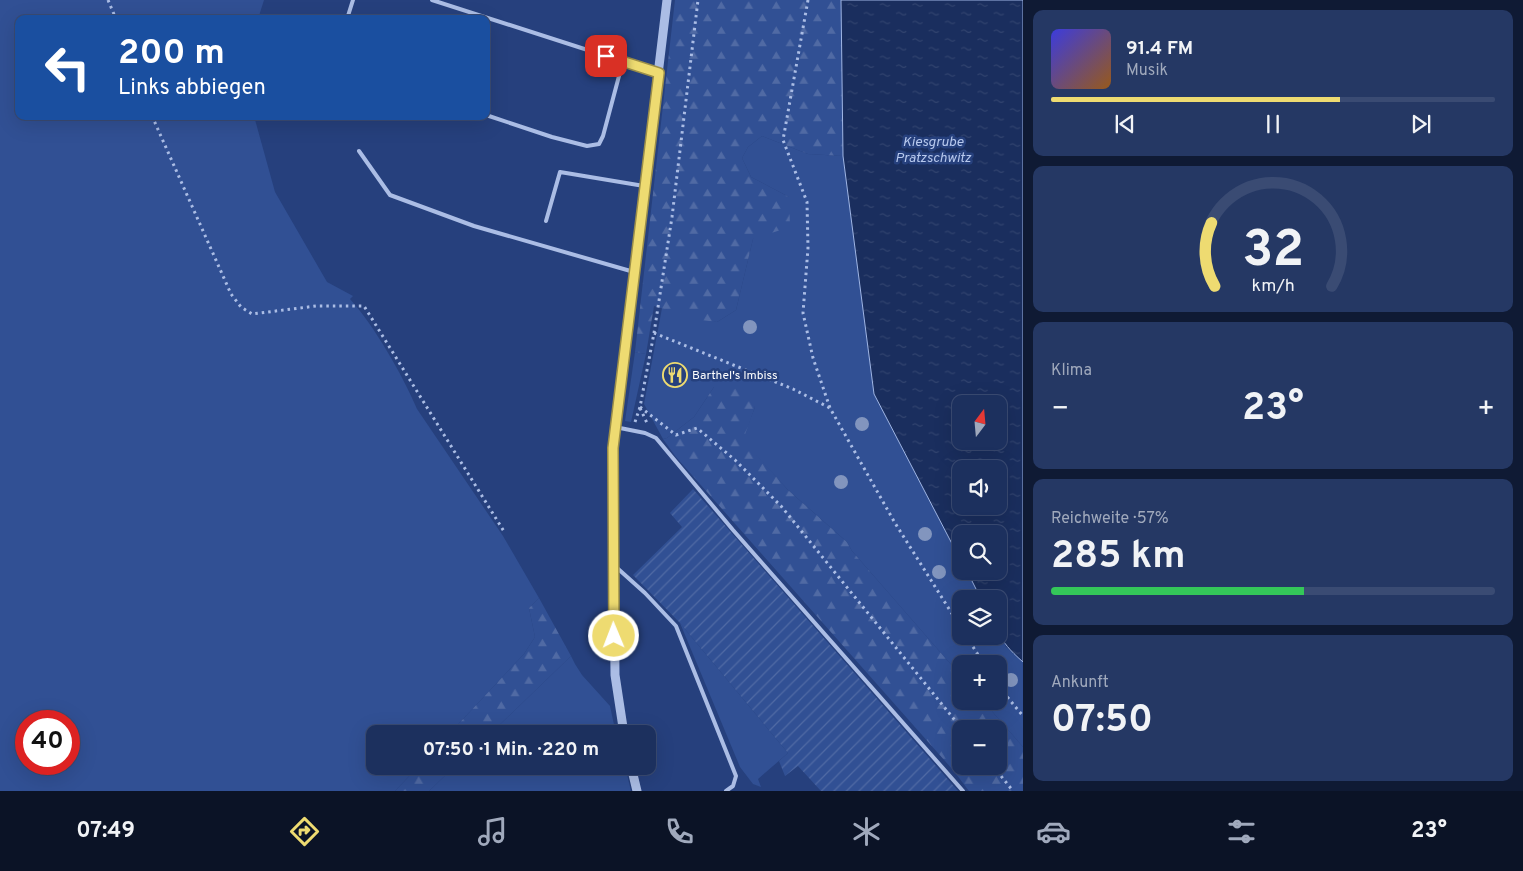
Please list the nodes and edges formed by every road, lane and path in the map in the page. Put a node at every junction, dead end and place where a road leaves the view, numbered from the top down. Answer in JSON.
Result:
{"nodes":[{"id":1,"x":108,"y":0,"type":"edge"},
{"id":2,"x":353,"y":0,"type":"edge"},
{"id":3,"x":432,"y":0,"type":"edge"},
{"id":4,"x":667,"y":0,"type":"edge"},
{"id":5,"x":698,"y":0,"type":"edge"},
{"id":6,"x":808,"y":0,"type":"edge"},
{"id":7,"x":114,"y":15,"type":"edge"},
{"id":8,"x":348,"y":15,"type":"edge"},
{"id":9,"x":479,"y":15,"type":"edge"},
{"id":10,"x":490,"y":19,"type":"edge"},
{"id":11,"x":623,"y":61,"type":"junction"},
{"id":12,"x":659,"y":73,"type":"junction"},
{"id":13,"x":490,"y":116,"type":"edge"},
{"id":14,"x":154,"y":120,"type":"edge"},
{"id":15,"x":359,"y":151,"type":"dead end"},
{"id":16,"x":644,"y":186,"type":"junction"},
{"id":17,"x":546,"y":221,"type":"dead end"},
{"id":18,"x":634,"y":272,"type":"junction"},
{"id":19,"x":654,"y":333,"type":"junction"},
{"id":20,"x":830,"y":408,"type":"junction"},
{"id":21,"x":615,"y":428,"type":"junction"},
{"id":22,"x":505,"y":533,"type":"dead end"},
{"id":23,"x":614,"y":565,"type":"junction"},
{"id":24,"x":952,"y":614,"type":"edge"},
{"id":25,"x":1007,"y":697,"type":"edge"},
{"id":26,"x":1023,"y":716,"type":"edge"},
{"id":27,"x":955,"y":720,"type":"edge"},
{"id":28,"x":623,"y":725,"type":"edge"},
{"id":29,"x":632,"y":775,"type":"edge"},
{"id":30,"x":1000,"y":775,"type":"edge"},
{"id":31,"x":636,"y":791,"type":"edge"},
{"id":32,"x":726,"y":791,"type":"edge"},
{"id":33,"x":963,"y":791,"type":"edge"},
{"id":34,"x":1013,"y":791,"type":"edge"}],
"edges":[{"from":1,"to":7,"type":"path"},
{"from":2,"to":8,"type":"lane"},
{"from":3,"to":9,"type":"lane"},
{"from":4,"to":12,"type":"street"},
{"from":5,"to":19,"type":"path"},
{"from":6,"to":20,"type":"path"},
{"from":10,"to":11,"type":"lane"},
{"from":11,"to":12,"type":"lane"},
{"from":11,"to":13,"type":"lane"},
{"from":12,"to":16,"type":"street"},
{"from":14,"to":22,"type":"path"},
{"from":15,"to":18,"type":"lane"},
{"from":16,"to":17,"type":"lane"},
{"from":16,"to":18,"type":"street"},
{"from":18,"to":21,"type":"street"},
{"from":19,"to":20,"type":"path"},
{"from":19,"to":27,"type":"path"},
{"from":20,"to":24,"type":"path"},
{"from":21,"to":23,"type":"street"},
{"from":21,"to":33,"type":"lane"},
{"from":23,"to":28,"type":"street"},
{"from":23,"to":32,"type":"lane"},
{"from":25,"to":26,"type":"path"},
{"from":29,"to":31,"type":"street"},
{"from":30,"to":34,"type":"path"}]}
